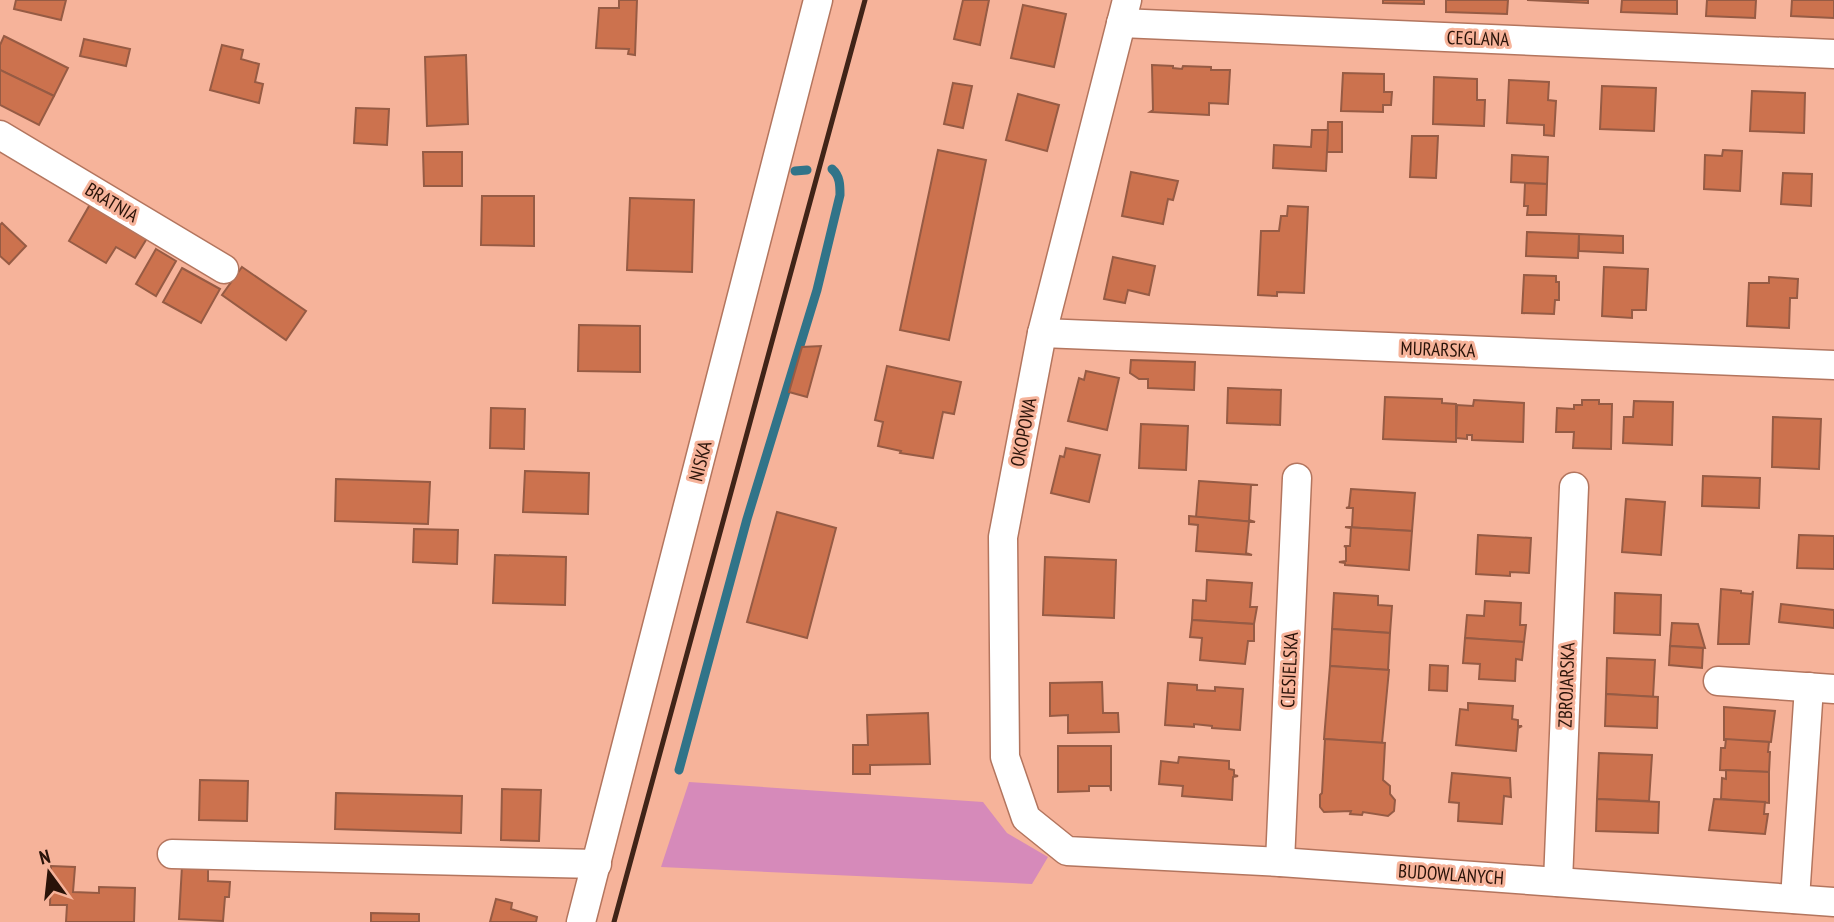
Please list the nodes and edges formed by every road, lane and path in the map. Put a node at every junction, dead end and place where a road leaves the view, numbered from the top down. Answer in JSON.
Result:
{"nodes":[{"id":1,"x":818,"y":0,"type":"edge"},
{"id":2,"x":1124,"y":11,"type":"edge"},
{"id":3,"x":1834,"y":54,"type":"edge"},
{"id":4,"x":0,"y":135,"type":"edge"},
{"id":5,"x":224,"y":270,"type":"dead end"},
{"id":6,"x":1042,"y":333,"type":"junction"},
{"id":7,"x":1834,"y":366,"type":"edge"},
{"id":8,"x":1297,"y":478,"type":"dead end"},
{"id":9,"x":1574,"y":487,"type":"dead end"},
{"id":10,"x":1718,"y":681,"type":"dead end"},
{"id":11,"x":1821,"y":688,"type":"edge"},
{"id":12,"x":1067,"y":851,"type":"joint"},
{"id":13,"x":172,"y":854,"type":"dead end"},
{"id":14,"x":1280,"y":862,"type":"junction"},
{"id":15,"x":597,"y":864,"type":"junction"},
{"id":16,"x":1558,"y":882,"type":"junction"},
{"id":17,"x":1795,"y":899,"type":"junction"},
{"id":18,"x":1834,"y":902,"type":"edge"},
{"id":19,"x":581,"y":922,"type":"edge"}],
"edges":[{"from":1,"to":15,"type":"street","name":"NISKA"},
{"from":2,"to":3,"type":"street","name":"CEGLANA"},
{"from":2,"to":6,"type":"street","name":"OKOPOWA"},
{"from":4,"to":5,"type":"street","name":"BRATNIA"},
{"from":6,"to":7,"type":"street","name":"MURARSKA"},
{"from":6,"to":12,"type":"street","name":"OKOPOWA"},
{"from":8,"to":14,"type":"street","name":"CIESIELSKA"},
{"from":9,"to":16,"type":"street","name":"ZBROJARSKA"},
{"from":10,"to":11,"type":"street"},
{"from":11,"to":17,"type":"street"},
{"from":12,"to":14,"type":"street","name":"BUDOWLANYCH"},
{"from":13,"to":15,"type":"street"},
{"from":14,"to":16,"type":"street","name":"BUDOWLANYCH"},
{"from":15,"to":19,"type":"street","name":"NISKA"},
{"from":16,"to":17,"type":"street","name":"BUDOWLANYCH"},
{"from":17,"to":18,"type":"street","name":"BUDOWLANYCH"}]}
